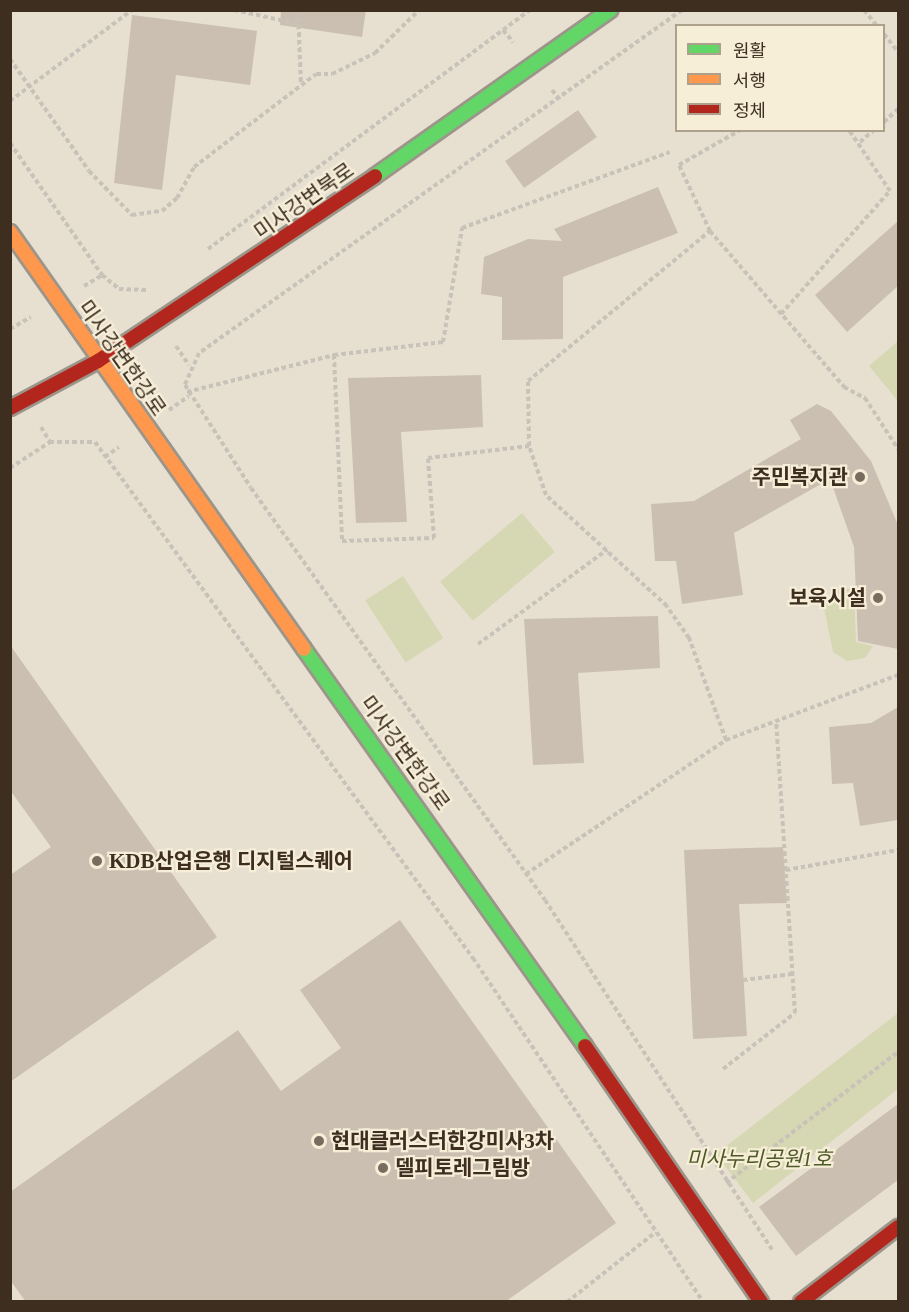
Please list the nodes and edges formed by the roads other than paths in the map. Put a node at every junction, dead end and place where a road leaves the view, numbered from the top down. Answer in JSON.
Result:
{"nodes":[{"id":1,"x":610,"y":10,"type":"edge"},
{"id":2,"x":10,"y":232,"type":"edge"},
{"id":3,"x":98,"y":361,"type":"junction"},
{"id":4,"x":10,"y":408,"type":"edge"},
{"id":5,"x":898,"y":1227,"type":"edge"},
{"id":6,"x":761,"y":1302,"type":"edge"},
{"id":7,"x":801,"y":1302,"type":"edge"}],
"edges":[{"from":1,"to":3,"type":"street","name":"미사강변북로"},
{"from":2,"to":3,"type":"street","name":"미사강변한강로"},
{"from":3,"to":4,"type":"street","name":"미사강변북로"},
{"from":3,"to":6,"type":"street","name":"미사강변한강로"},
{"from":5,"to":7,"type":"street"}]}
